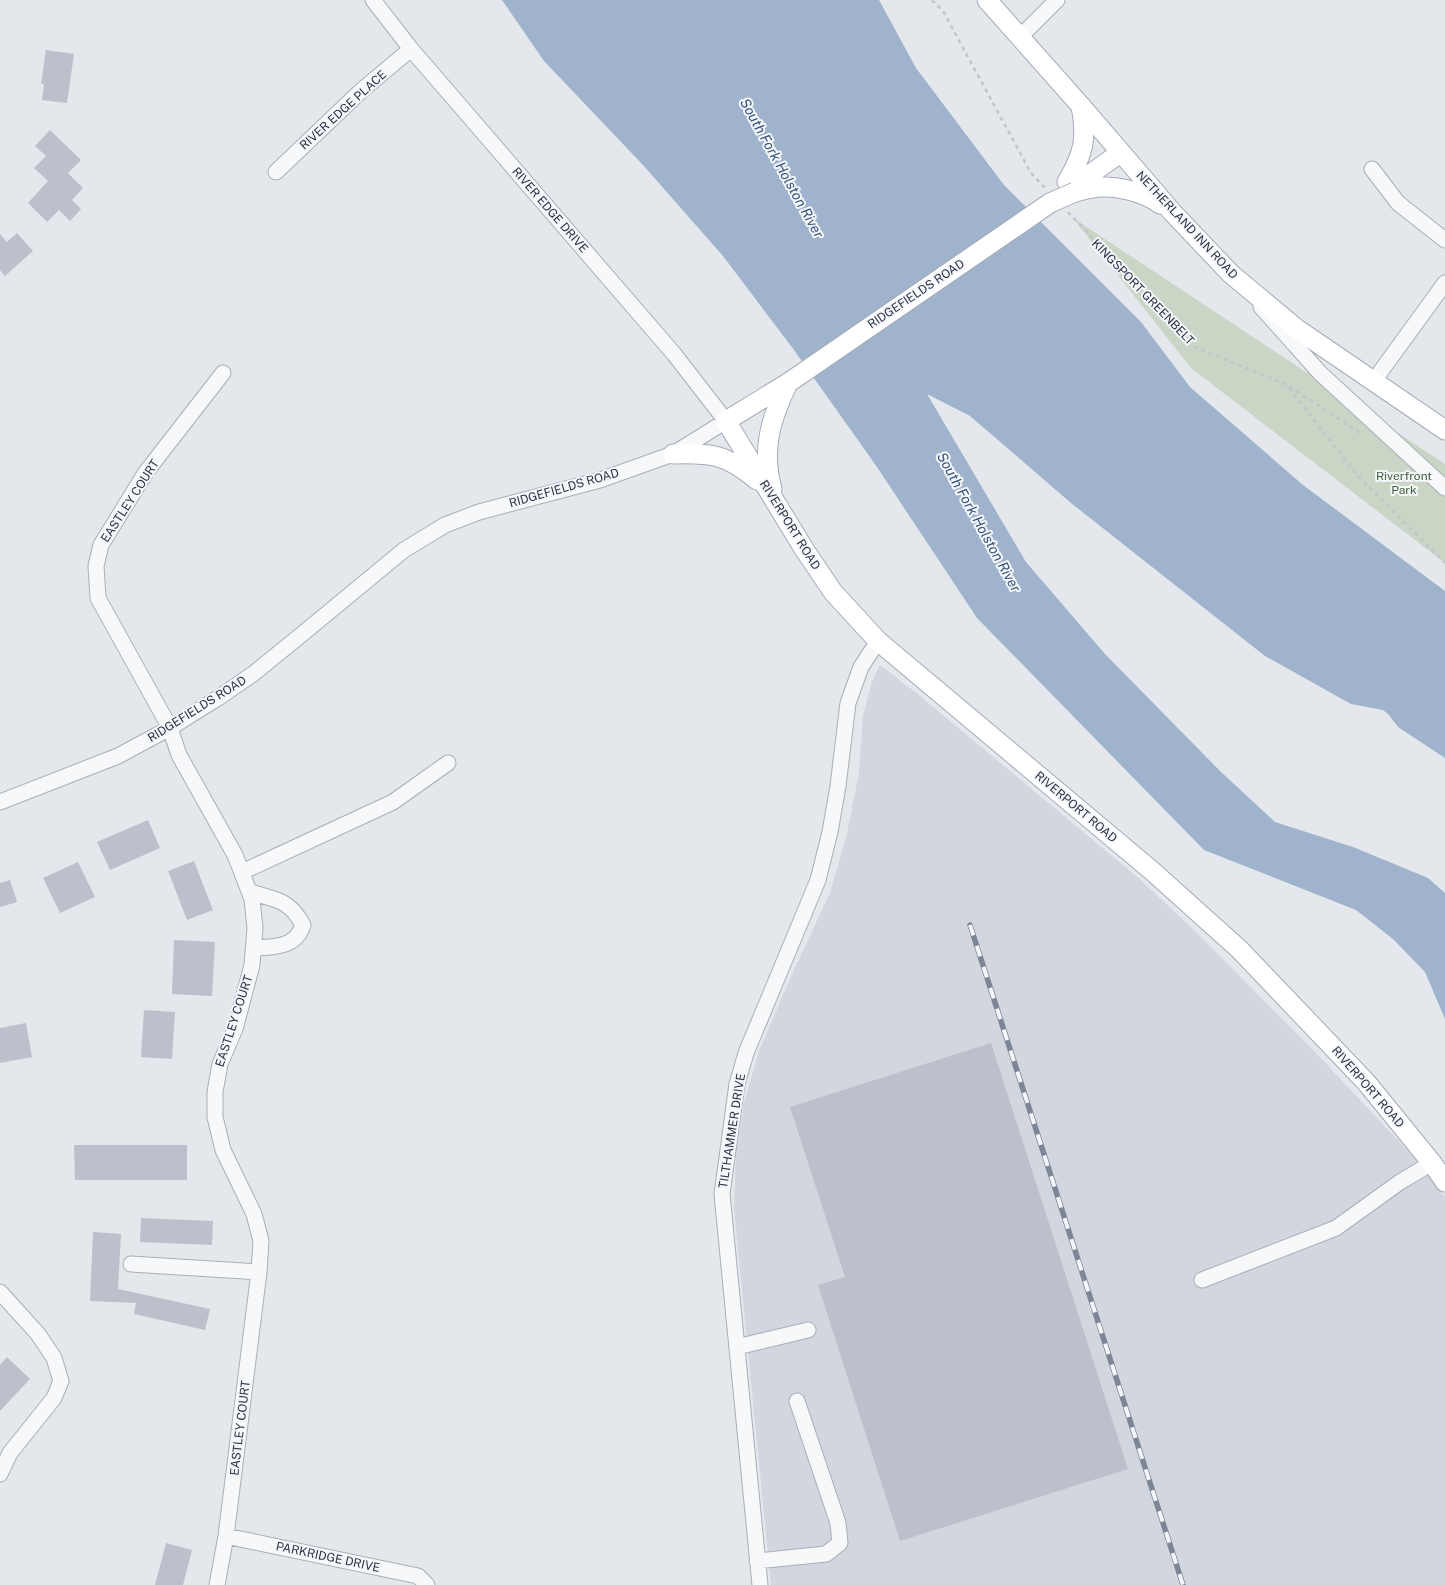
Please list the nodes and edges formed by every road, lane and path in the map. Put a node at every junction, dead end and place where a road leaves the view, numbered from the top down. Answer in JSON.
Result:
{"nodes":[{"id":1,"x":373,"y":0,"type":"edge"},
{"id":2,"x":932,"y":0,"type":"edge"},
{"id":3,"x":988,"y":0,"type":"edge"},
{"id":4,"x":1057,"y":0,"type":"edge"},
{"id":5,"x":1020,"y":37,"type":"junction"},
{"id":6,"x":411,"y":49,"type":"junction"},
{"id":7,"x":1081,"y":106,"type":"junction"},
{"id":8,"x":1120,"y":152,"type":"junction"},
{"id":9,"x":1372,"y":169,"type":"dead end"},
{"id":10,"x":276,"y":172,"type":"dead end"},
{"id":11,"x":1071,"y":187,"type":"junction"},
{"id":12,"x":1050,"y":198,"type":"junction"},
{"id":13,"x":1067,"y":212,"type":"dead end"},
{"id":14,"x":1173,"y":213,"type":"junction"},
{"id":15,"x":1445,"y":240,"type":"edge"},
{"id":16,"x":1231,"y":274,"type":"junction"},
{"id":17,"x":1445,"y":283,"type":"edge"},
{"id":18,"x":223,"y":373,"type":"dead end"},
{"id":19,"x":1373,"y":382,"type":"junction"},
{"id":20,"x":788,"y":383,"type":"junction"},
{"id":21,"x":1286,"y":385,"type":"junction"},
{"id":22,"x":726,"y":421,"type":"junction"},
{"id":23,"x":1445,"y":430,"type":"edge"},
{"id":24,"x":1362,"y":434,"type":"dead end"},
{"id":25,"x":673,"y":454,"type":"junction"},
{"id":26,"x":1445,"y":488,"type":"edge"},
{"id":27,"x":777,"y":504,"type":"junction"},
{"id":28,"x":1445,"y":561,"type":"edge"},
{"id":29,"x":878,"y":641,"type":"junction"},
{"id":30,"x":170,"y":728,"type":"junction"},
{"id":31,"x":448,"y":763,"type":"dead end"},
{"id":32,"x":0,"y":802,"type":"edge"},
{"id":33,"x":242,"y":872,"type":"junction"},
{"id":34,"x":250,"y":892,"type":"junction"},
{"id":35,"x":254,"y":948,"type":"junction"},
{"id":36,"x":1432,"y":1163,"type":"junction"},
{"id":37,"x":1445,"y":1182,"type":"edge"},
{"id":38,"x":131,"y":1264,"type":"dead end"},
{"id":39,"x":259,"y":1272,"type":"junction"},
{"id":40,"x":1202,"y":1280,"type":"dead end"},
{"id":41,"x":0,"y":1292,"type":"edge"},
{"id":42,"x":808,"y":1330,"type":"dead end"},
{"id":43,"x":737,"y":1347,"type":"junction"},
{"id":44,"x":797,"y":1401,"type":"dead end"},
{"id":45,"x":0,"y":1474,"type":"edge"},
{"id":46,"x":226,"y":1536,"type":"junction"},
{"id":47,"x":757,"y":1561,"type":"junction"},
{"id":48,"x":217,"y":1585,"type":"edge"},
{"id":49,"x":427,"y":1585,"type":"edge"},
{"id":50,"x":760,"y":1585,"type":"edge"}],
"edges":[{"from":1,"to":6,"type":"street","name":"RIVER EDGE DRIVE"},
{"from":2,"to":12,"type":"path"},
{"from":3,"to":5,"type":"main road","name":"NETHERLAND INN ROAD"},
{"from":4,"to":5,"type":"street"},
{"from":5,"to":7,"type":"main road","name":"NETHERLAND INN ROAD"},
{"from":6,"to":10,"type":"street","name":"RIVER EDGE PLACE"},
{"from":6,"to":22,"type":"street","name":"RIVER EDGE DRIVE"},
{"from":7,"to":8,"type":"main road","name":"NETHERLAND INN ROAD"},
{"from":7,"to":11,"type":"main road"},
{"from":8,"to":11,"type":"main road","name":"RIDGEFIELDS ROAD"},
{"from":8,"to":14,"type":"main road","name":"NETHERLAND INN ROAD"},
{"from":9,"to":15,"type":"street"},
{"from":11,"to":12,"type":"main road","name":"RIDGEFIELDS ROAD","bridge":true},
{"from":11,"to":14,"type":"main road"},
{"from":12,"to":20,"type":"main road","name":"RIDGEFIELDS ROAD"},
{"from":13,"to":21,"type":"path","name":"KINGSPORT GREENBELT"},
{"from":14,"to":16,"type":"main road","name":"NETHERLAND INN ROAD"},
{"from":16,"to":19,"type":"main road","name":"NETHERLAND INN ROAD"},
{"from":16,"to":26,"type":"street"},
{"from":17,"to":19,"type":"street"},
{"from":18,"to":30,"type":"street","name":"EASTLEY COURT"},
{"from":19,"to":23,"type":"main road","name":"NETHERLAND INN ROAD"},
{"from":20,"to":22,"type":"main road","name":"RIDGEFIELDS ROAD"},
{"from":20,"to":27,"type":"main road"},
{"from":21,"to":24,"type":"path","name":"KINGSPORT GREENBELT"},
{"from":21,"to":28,"type":"path"},
{"from":22,"to":25,"type":"street","name":"RIDGEFIELDS ROAD"},
{"from":22,"to":27,"type":"main road","name":"RIVERPORT ROAD"},
{"from":25,"to":27,"type":"main road"},
{"from":25,"to":30,"type":"street","name":"RIDGEFIELDS ROAD"},
{"from":27,"to":29,"type":"main road","name":"RIVERPORT ROAD"},
{"from":29,"to":36,"type":"main road","name":"RIVERPORT ROAD"},
{"from":29,"to":43,"type":"street","name":"TILTHAMMER DRIVE"},
{"from":30,"to":32,"type":"street","name":"RIDGEFIELDS ROAD"},
{"from":30,"to":33,"type":"street","name":"EASTLEY COURT"},
{"from":31,"to":33,"type":"street"},
{"from":33,"to":34,"type":"street","name":"EASTLEY COURT"},
{"from":34,"to":35,"type":"street","name":"EASTLEY COURT"},
{"from":34,"to":35,"type":"street"},
{"from":35,"to":39,"type":"street","name":"EASTLEY COURT"},
{"from":36,"to":37,"type":"main road","name":"RIVERPORT ROAD"},
{"from":36,"to":40,"type":"street"},
{"from":38,"to":39,"type":"street"},
{"from":39,"to":46,"type":"street","name":"EASTLEY COURT"},
{"from":41,"to":45,"type":"street"},
{"from":42,"to":43,"type":"street"},
{"from":43,"to":47,"type":"street","name":"TILTHAMMER DRIVE"},
{"from":44,"to":47,"type":"street"},
{"from":46,"to":48,"type":"street","name":"EASTLEY COURT"},
{"from":46,"to":49,"type":"street","name":"PARKRIDGE DRIVE"},
{"from":47,"to":50,"type":"street","name":"TILTHAMMER DRIVE"}]}
